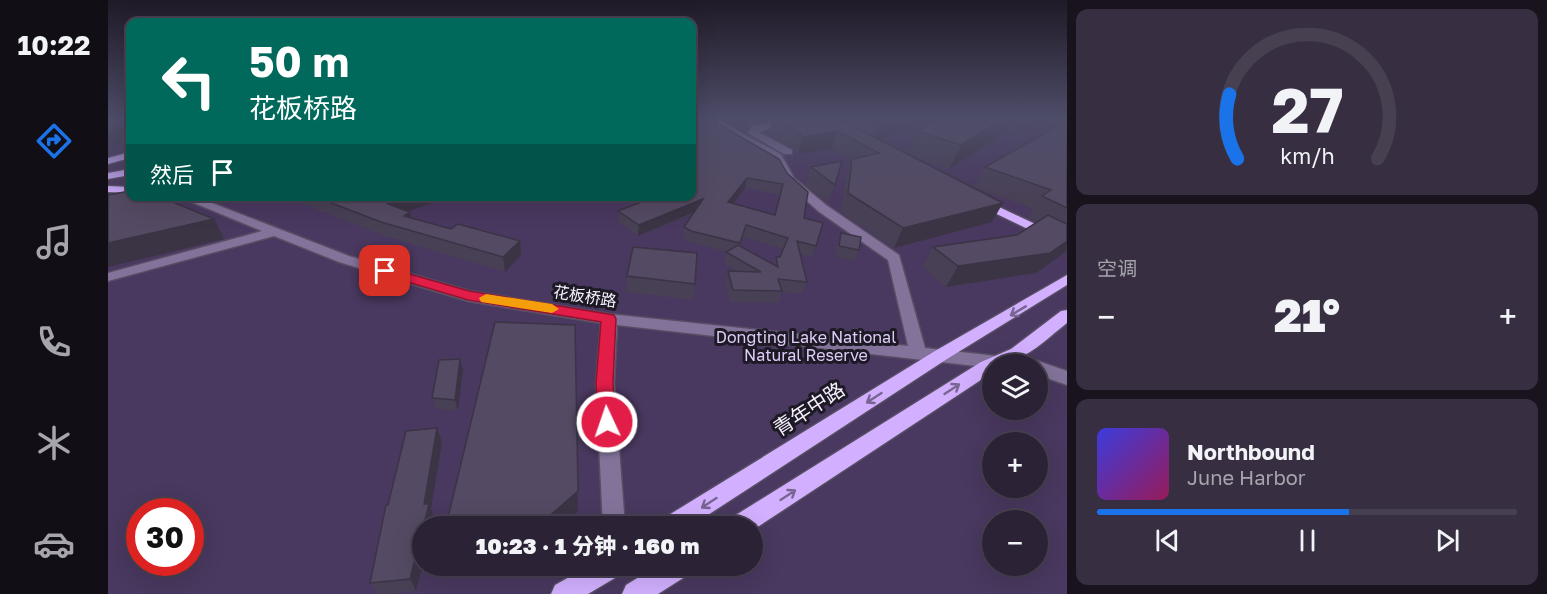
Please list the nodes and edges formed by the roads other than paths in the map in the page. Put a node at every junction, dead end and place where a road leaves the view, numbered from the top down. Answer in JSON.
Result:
{"nodes":[{"id":1,"x":758,"y":146,"type":"edge"},
{"id":2,"x":777,"y":146,"type":"edge"},
{"id":3,"x":788,"y":152,"type":"dead end"},
{"id":4,"x":126,"y":156,"type":"edge"},
{"id":5,"x":108,"y":160,"type":"edge"},
{"id":6,"x":126,"y":171,"type":"edge"},
{"id":7,"x":108,"y":174,"type":"edge"},
{"id":8,"x":108,"y":189,"type":"edge"},
{"id":9,"x":126,"y":190,"type":"edge"},
{"id":10,"x":967,"y":196,"type":"edge"},
{"id":11,"x":196,"y":201,"type":"edge"},
{"id":12,"x":274,"y":232,"type":"junction"},
{"id":13,"x":1067,"y":244,"type":"edge"},
{"id":14,"x":108,"y":277,"type":"edge"},
{"id":15,"x":1067,"y":279,"type":"edge"},
{"id":16,"x":1067,"y":315,"type":"edge"},
{"id":17,"x":609,"y":319,"type":"junction"},
{"id":18,"x":918,"y":352,"type":"junction"},
{"id":19,"x":1016,"y":354,"type":"edge"},
{"id":20,"x":941,"y":355,"type":"junction"},
{"id":21,"x":982,"y":360,"type":"edge"},
{"id":22,"x":982,"y":370,"type":"edge"},
{"id":23,"x":1048,"y":371,"type":"edge"},
{"id":24,"x":1067,"y":378,"type":"edge"},
{"id":25,"x":613,"y":516,"type":"edge"},
{"id":26,"x":688,"y":516,"type":"edge"},
{"id":27,"x":755,"y":516,"type":"edge"},
{"id":28,"x":591,"y":576,"type":"edge"},
{"id":29,"x":663,"y":576,"type":"edge"},
{"id":30,"x":564,"y":594,"type":"edge"},
{"id":31,"x":635,"y":594,"type":"edge"}],
"edges":[{"from":1,"to":18,"type":"street"},
{"from":2,"to":3,"type":"street"},
{"from":4,"to":5,"type":"main road"},
{"from":6,"to":7,"type":"main road"},
{"from":8,"to":9,"type":"main road"},
{"from":10,"to":13,"type":"main road"},
{"from":11,"to":12,"type":"street","name":"花板桥路"},
{"from":12,"to":14,"type":"street"},
{"from":12,"to":17,"type":"street","name":"花板桥路"},
{"from":15,"to":20,"type":"main road","name":"青年中路","one_way":true},
{"from":16,"to":19,"type":"main road"},
{"from":17,"to":18,"type":"street","name":"花板桥路"},
{"from":17,"to":25,"type":"street"},
{"from":18,"to":20,"type":"street","name":"花板桥路"},
{"from":20,"to":21,"type":"street","name":"花板桥路"},
{"from":20,"to":26,"type":"main road","name":"青年中路","one_way":true},
{"from":27,"to":22,"type":"main road","one_way":true},
{"from":23,"to":24,"type":"street"},
{"from":28,"to":30,"type":"main road"},
{"from":29,"to":31,"type":"main road"}]}
